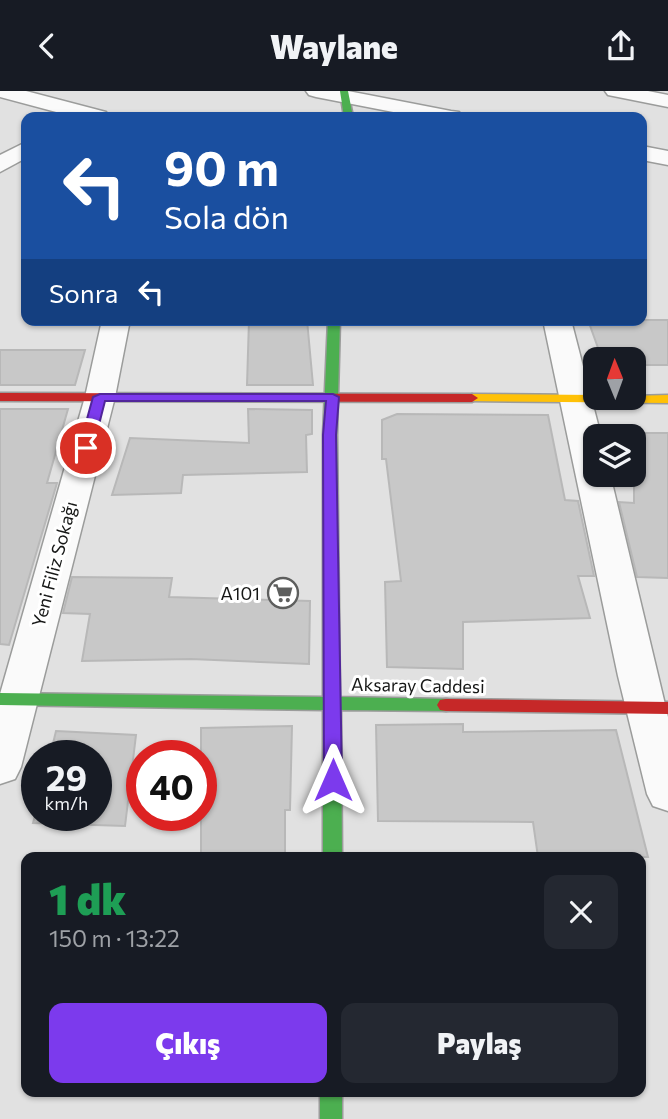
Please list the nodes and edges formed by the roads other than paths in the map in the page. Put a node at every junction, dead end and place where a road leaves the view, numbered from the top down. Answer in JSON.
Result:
{"nodes":[{"id":1,"x":3,"y":91,"type":"edge"},
{"id":2,"x":316,"y":91,"type":"edge"},
{"id":3,"x":615,"y":91,"type":"edge"},
{"id":4,"x":668,"y":101,"type":"edge"},
{"id":5,"x":345,"y":102,"type":"edge"},
{"id":6,"x":74,"y":112,"type":"edge"},
{"id":7,"x":416,"y":112,"type":"edge"},
{"id":8,"x":21,"y":152,"type":"edge"},
{"id":9,"x":647,"y":154,"type":"edge"},
{"id":10,"x":668,"y":158,"type":"edge"},
{"id":11,"x":0,"y":165,"type":"edge"},
{"id":12,"x":115,"y":326,"type":"edge"},
{"id":13,"x":334,"y":326,"type":"edge"},
{"id":14,"x":559,"y":326,"type":"edge"},
{"id":15,"x":0,"y":397,"type":"edge"},
{"id":16,"x":100,"y":397,"type":"junction"},
{"id":17,"x":333,"y":397,"type":"junction"},
{"id":18,"x":668,"y":398,"type":"edge"},
{"id":19,"x":578,"y":399,"type":"junction"},
{"id":20,"x":9,"y":699,"type":"edge"},
{"id":21,"x":333,"y":702,"type":"junction"},
{"id":22,"x":656,"y":708,"type":"edge"},
{"id":23,"x":0,"y":767,"type":"edge"},
{"id":24,"x":668,"y":794,"type":"edge"},
{"id":25,"x":332,"y":852,"type":"edge"},
{"id":26,"x":331,"y":1097,"type":"edge"},
{"id":27,"x":331,"y":1119,"type":"edge"}],
"edges":[{"from":1,"to":6,"type":"street"},
{"from":2,"to":5,"type":"street"},
{"from":3,"to":4,"type":"street"},
{"from":5,"to":7,"type":"street"},
{"from":8,"to":11,"type":"street"},
{"from":9,"to":10,"type":"street"},
{"from":12,"to":16,"type":"street","name":"Yeni Filiz Sokağı"},
{"from":13,"to":17,"type":"street"},
{"from":14,"to":19,"type":"street"},
{"from":15,"to":16,"type":"street"},
{"from":16,"to":17,"type":"street"},
{"from":16,"to":20,"type":"street","name":"Yeni Filiz Sokağı"},
{"from":17,"to":19,"type":"street"},
{"from":17,"to":21,"type":"street"},
{"from":18,"to":19,"type":"street"},
{"from":19,"to":22,"type":"street"},
{"from":20,"to":21,"type":"street","name":"Aksaray Caddesi"},
{"from":20,"to":23,"type":"street","name":"Yeni Filiz Sokağı"},
{"from":21,"to":22,"type":"street","name":"Aksaray Caddesi"},
{"from":21,"to":25,"type":"street"},
{"from":22,"to":24,"type":"street"},
{"from":26,"to":27,"type":"street"}]}
